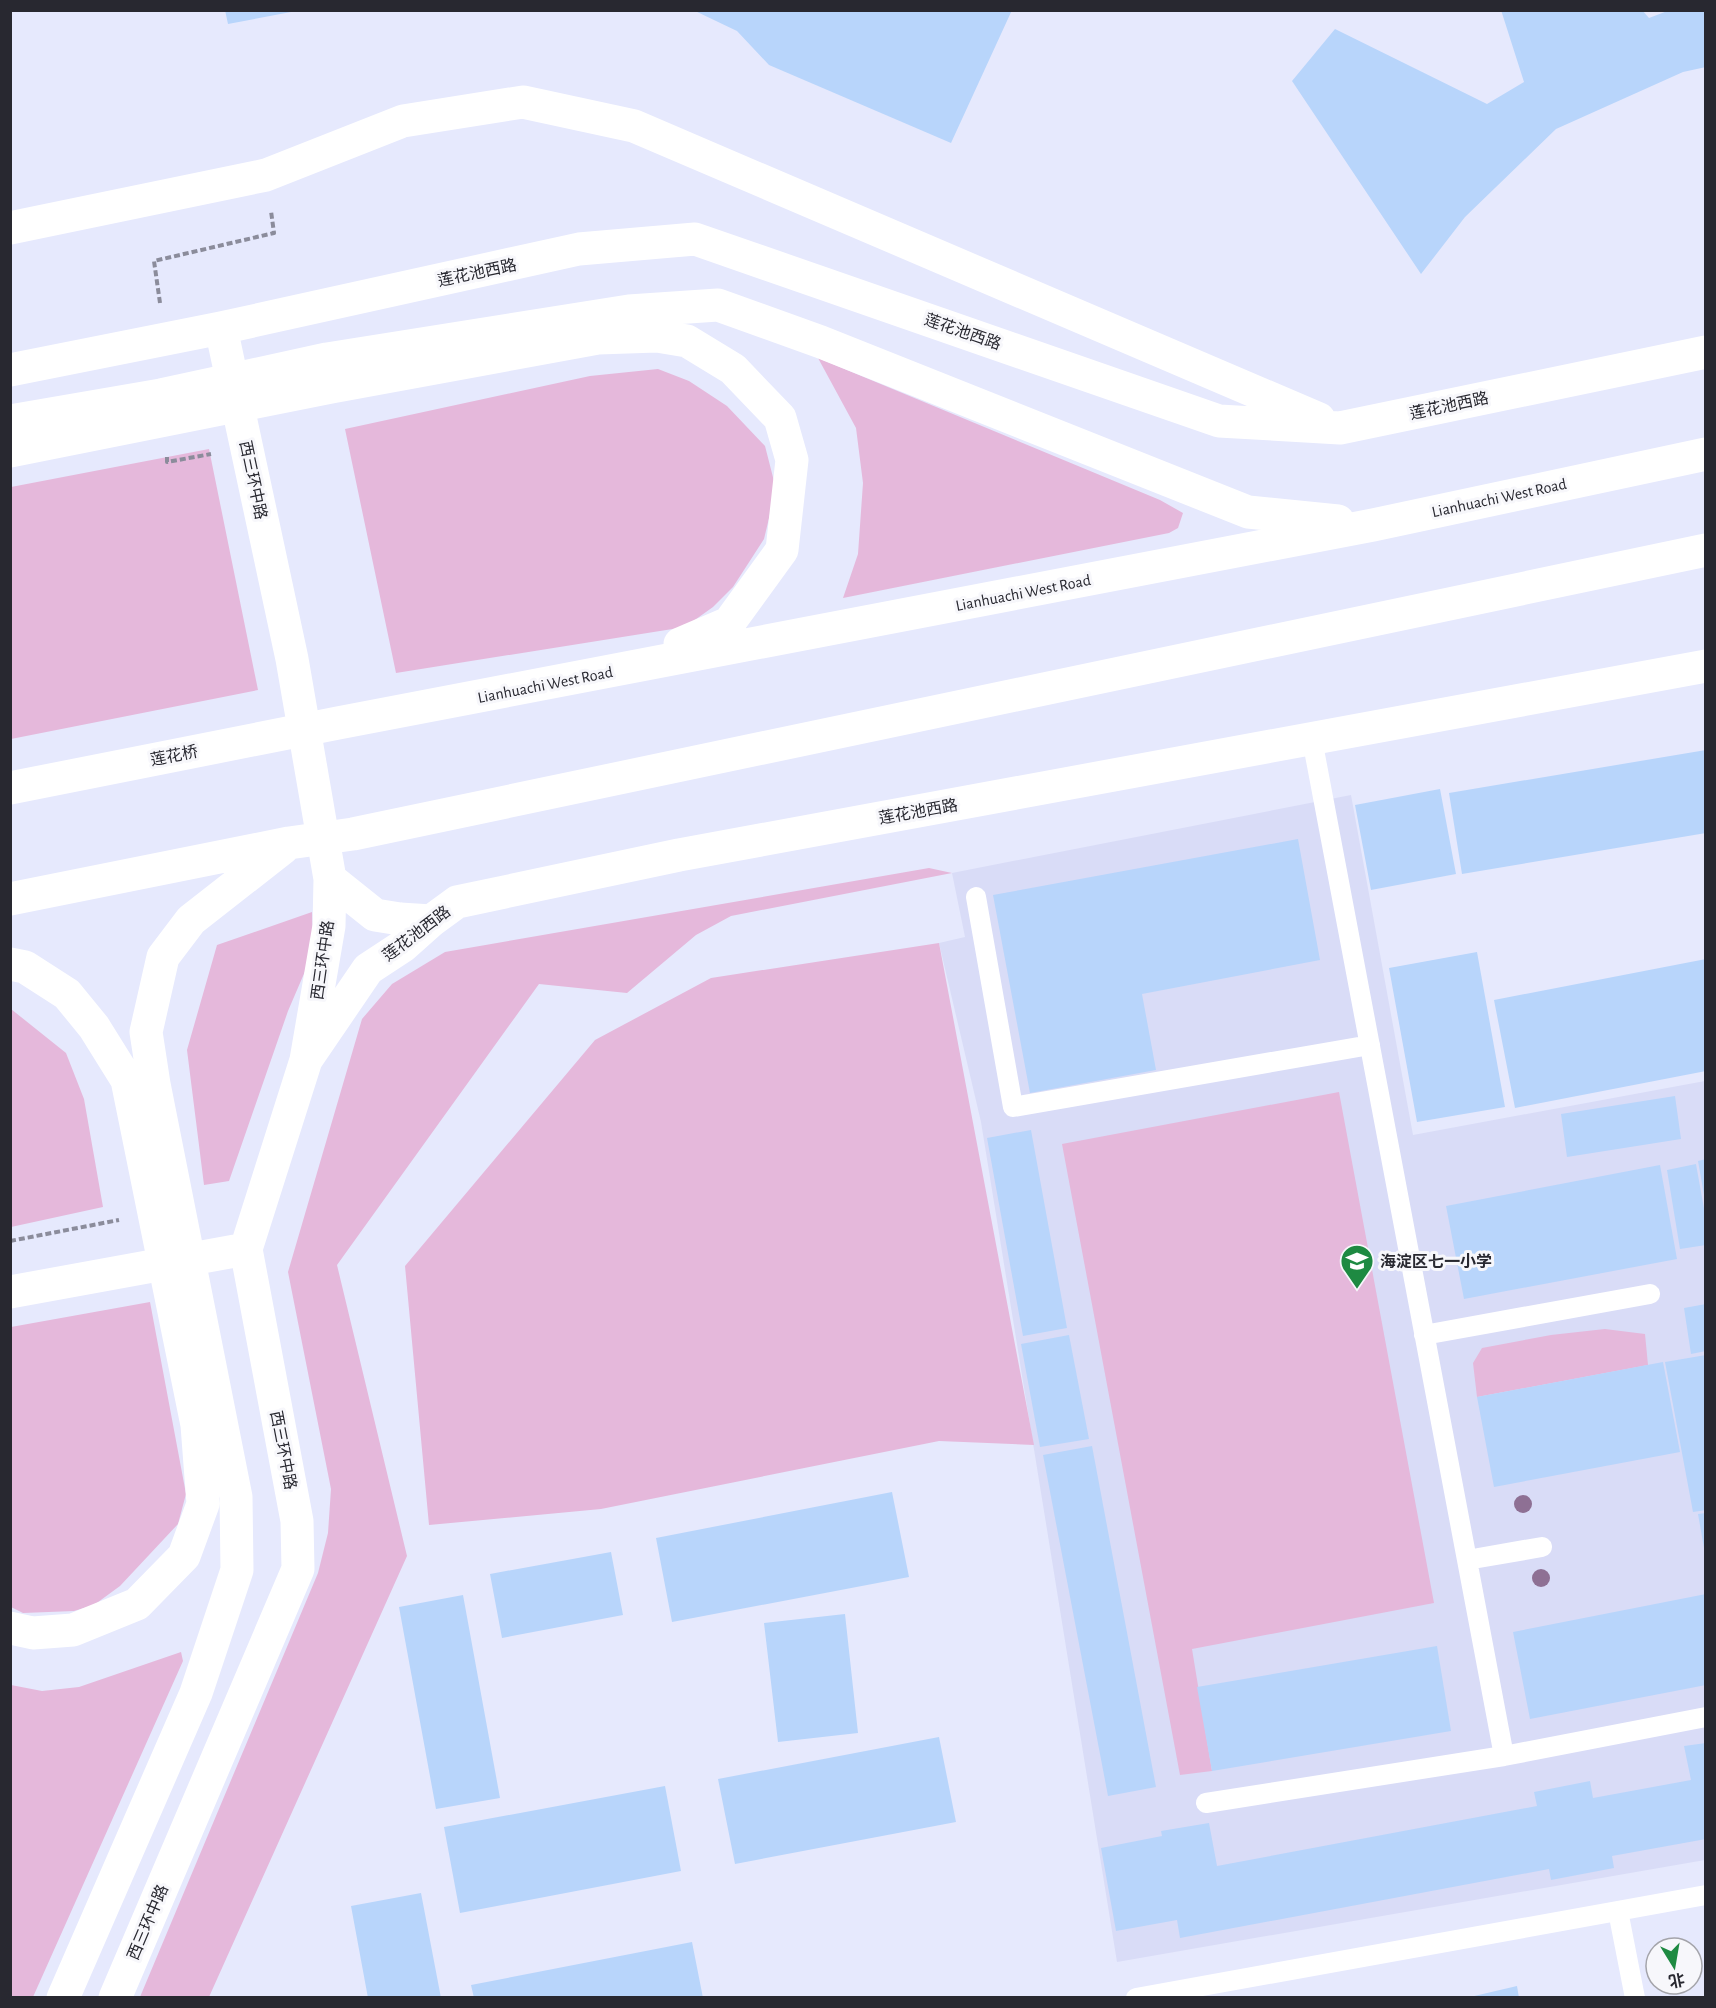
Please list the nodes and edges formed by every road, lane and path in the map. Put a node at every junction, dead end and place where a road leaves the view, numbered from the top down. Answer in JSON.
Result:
{"nodes":[{"id":1,"x":266,"y":175,"type":"junction"},
{"id":2,"x":10,"y":228,"type":"edge"},
{"id":3,"x":221,"y":328,"type":"junction"},
{"id":4,"x":165,"y":339,"type":"junction"},
{"id":5,"x":1706,"y":352,"type":"edge"},
{"id":6,"x":10,"y":370,"type":"edge"},
{"id":7,"x":329,"y":373,"type":"junction"},
{"id":8,"x":161,"y":408,"type":"junction"},
{"id":9,"x":10,"y":421,"type":"edge"},
{"id":10,"x":1340,"y":428,"type":"junction"},
{"id":11,"x":1706,"y":439,"type":"edge"},
{"id":12,"x":10,"y":451,"type":"edge"},
{"id":13,"x":218,"y":452,"type":"dead end"},
{"id":14,"x":1706,"y":454,"type":"edge"},
{"id":15,"x":168,"y":462,"type":"dead end"},
{"id":16,"x":1644,"y":465,"type":"junction"},
{"id":17,"x":1373,"y":525,"type":"junction"},
{"id":18,"x":1706,"y":550,"type":"edge"},
{"id":19,"x":1706,"y":666,"type":"edge"},
{"id":20,"x":621,"y":670,"type":"junction"},
{"id":21,"x":338,"y":723,"type":"joint"},
{"id":22,"x":1312,"y":739,"type":"junction"},
{"id":23,"x":10,"y":788,"type":"edge"},
{"id":24,"x":289,"y":843,"type":"junction"},
{"id":25,"x":330,"y":879,"type":"junction"},
{"id":26,"x":976,"y":897,"type":"dead end"},
{"id":27,"x":10,"y":899,"type":"edge"},
{"id":28,"x":431,"y":921,"type":"junction"},
{"id":29,"x":10,"y":964,"type":"edge"},
{"id":30,"x":1370,"y":1045,"type":"junction"},
{"id":31,"x":306,"y":1060,"type":"junction"},
{"id":32,"x":246,"y":1249,"type":"junction"},
{"id":33,"x":10,"y":1292,"type":"edge"},
{"id":34,"x":1650,"y":1294,"type":"dead end"},
{"id":35,"x":186,"y":1306,"type":"junction"},
{"id":36,"x":1424,"y":1335,"type":"junction"},
{"id":37,"x":1542,"y":1547,"type":"dead end"},
{"id":38,"x":1467,"y":1560,"type":"junction"},
{"id":39,"x":10,"y":1628,"type":"edge"},
{"id":40,"x":1706,"y":1717,"type":"edge"},
{"id":41,"x":1504,"y":1756,"type":"junction"},
{"id":42,"x":1206,"y":1803,"type":"dead end"},
{"id":43,"x":1706,"y":1895,"type":"edge"},
{"id":44,"x":1618,"y":1911,"type":"junction"},
{"id":45,"x":63,"y":1998,"type":"edge"},
{"id":46,"x":115,"y":1998,"type":"edge"},
{"id":47,"x":1136,"y":1998,"type":"edge"},
{"id":48,"x":1635,"y":1998,"type":"edge"}],
"edges":[{"from":1,"to":2,"type":"main road"},
{"from":1,"to":4,"type":"path"},
{"from":1,"to":10,"type":"main road"},
{"from":3,"to":4,"type":"main road"},
{"from":3,"to":10,"type":"main road","name":"莲花池西路"},
{"from":3,"to":25,"type":"main road","name":"西三环中路"},
{"from":4,"to":6,"type":"main road"},
{"from":5,"to":10,"type":"main road","name":"莲花池西路"},
{"from":7,"to":8,"type":"main road"},
{"from":7,"to":17,"type":"main road"},
{"from":7,"to":20,"type":"main road"},
{"from":8,"to":9,"type":"main road"},
{"from":8,"to":12,"type":"main road"},
{"from":11,"to":16,"type":"main road"},
{"from":13,"to":15,"type":"path"},
{"from":14,"to":16,"type":"main road","name":"Lianhuachi West Road"},
{"from":16,"to":17,"type":"main road","name":"Lianhuachi West Road"},
{"from":17,"to":20,"type":"main road","name":"Lianhuachi West Road"},
{"from":18,"to":24,"type":"main road"},
{"from":19,"to":22,"type":"main road","name":"莲花池西路"},
{"from":20,"to":21,"type":"main road","name":"Lianhuachi West Road"},
{"from":21,"to":23,"type":"main road","name":"莲花桥"},
{"from":22,"to":28,"type":"main road","name":"莲花池西路"},
{"from":22,"to":30,"type":"lane"},
{"from":24,"to":27,"type":"main road"},
{"from":24,"to":35,"type":"main road"},
{"from":25,"to":28,"type":"main road"},
{"from":25,"to":31,"type":"main road","name":"西三环中路"},
{"from":26,"to":30,"type":"lane"},
{"from":28,"to":31,"type":"main road","name":"莲花池西路"},
{"from":29,"to":35,"type":"main road"},
{"from":30,"to":36,"type":"lane"},
{"from":31,"to":32,"type":"main road","name":"西三环中路"},
{"from":32,"to":33,"type":"main road"},
{"from":32,"to":46,"type":"main road","name":"西三环中路"},
{"from":34,"to":36,"type":"lane"},
{"from":35,"to":39,"type":"main road"},
{"from":35,"to":45,"type":"main road"},
{"from":36,"to":38,"type":"lane"},
{"from":37,"to":38,"type":"lane"},
{"from":38,"to":41,"type":"lane"},
{"from":40,"to":41,"type":"lane"},
{"from":41,"to":42,"type":"lane"},
{"from":43,"to":44,"type":"lane"},
{"from":44,"to":47,"type":"lane"},
{"from":44,"to":48,"type":"lane"}]}
